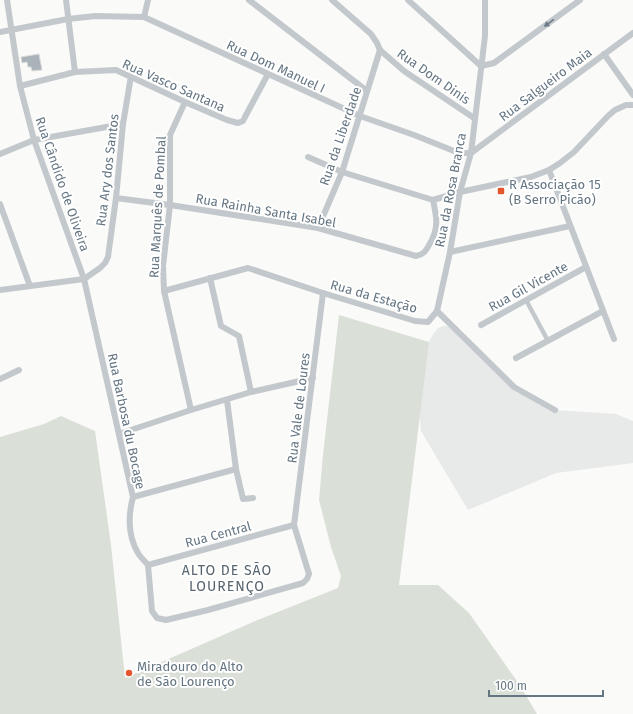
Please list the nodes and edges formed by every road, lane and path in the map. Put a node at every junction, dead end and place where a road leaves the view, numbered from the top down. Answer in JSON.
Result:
{"nodes":[{"id":1,"x":7,"y":0,"type":"edge"},
{"id":2,"x":66,"y":0,"type":"edge"},
{"id":3,"x":148,"y":0,"type":"edge"},
{"id":4,"x":249,"y":0,"type":"edge"},
{"id":5,"x":332,"y":0,"type":"edge"},
{"id":6,"x":408,"y":0,"type":"edge"},
{"id":7,"x":485,"y":0,"type":"edge"},
{"id":8,"x":580,"y":0,"type":"edge"},
{"id":9,"x":144,"y":17,"type":"junction"},
{"id":10,"x":68,"y":19,"type":"junction"},
{"id":11,"x":12,"y":29,"type":"junction"},
{"id":12,"x":0,"y":32,"type":"edge"},
{"id":13,"x":633,"y":33,"type":"edge"},
{"id":14,"x":380,"y":50,"type":"junction"},
{"id":15,"x":604,"y":54,"type":"junction"},
{"id":16,"x":481,"y":66,"type":"junction"},
{"id":17,"x":75,"y":72,"type":"junction"},
{"id":18,"x":268,"y":74,"type":"junction"},
{"id":19,"x":131,"y":76,"type":"junction"},
{"id":20,"x":20,"y":86,"type":"junction"},
{"id":21,"x":367,"y":91,"type":"junction"},
{"id":22,"x":633,"y":95,"type":"edge"},
{"id":23,"x":185,"y":102,"type":"junction"},
{"id":24,"x":633,"y":104,"type":"edge"},
{"id":25,"x":360,"y":116,"type":"junction"},
{"id":26,"x":474,"y":118,"type":"junction"},
{"id":27,"x":123,"y":124,"type":"junction"},
{"id":28,"x":34,"y":140,"type":"junction"},
{"id":29,"x":471,"y":153,"type":"junction"},
{"id":30,"x":0,"y":154,"type":"edge"},
{"id":31,"x":308,"y":157,"type":"dead end"},
{"id":32,"x":549,"y":170,"type":"junction"},
{"id":33,"x":342,"y":172,"type":"junction"},
{"id":34,"x":460,"y":192,"type":"junction"},
{"id":35,"x":116,"y":198,"type":"junction"},
{"id":36,"x":433,"y":200,"type":"junction"},
{"id":37,"x":0,"y":204,"type":"edge"},
{"id":38,"x":170,"y":205,"type":"junction"},
{"id":39,"x":570,"y":226,"type":"junction"},
{"id":40,"x":318,"y":228,"type":"junction"},
{"id":41,"x":450,"y":252,"type":"junction"},
{"id":42,"x":586,"y":267,"type":"junction"},
{"id":43,"x":210,"y":278,"type":"junction"},
{"id":44,"x":84,"y":279,"type":"junction"},
{"id":45,"x":30,"y":286,"type":"junction"},
{"id":46,"x":0,"y":290,"type":"edge"},
{"id":47,"x":164,"y":291,"type":"junction"},
{"id":48,"x":323,"y":293,"type":"junction"},
{"id":49,"x":526,"y":300,"type":"junction"},
{"id":50,"x":437,"y":311,"type":"junction"},
{"id":51,"x":603,"y":311,"type":"junction"},
{"id":52,"x":481,"y":325,"type":"dead end"},
{"id":53,"x":614,"y":339,"type":"dead end"},
{"id":54,"x":548,"y":340,"type":"junction"},
{"id":55,"x":516,"y":358,"type":"dead end"},
{"id":56,"x":19,"y":370,"type":"dead end"},
{"id":57,"x":313,"y":378,"type":"junction"},
{"id":58,"x":0,"y":379,"type":"edge"},
{"id":59,"x":251,"y":392,"type":"junction"},
{"id":60,"x":227,"y":400,"type":"junction"},
{"id":61,"x":191,"y":410,"type":"junction"},
{"id":62,"x":555,"y":410,"type":"dead end"},
{"id":63,"x":119,"y":434,"type":"junction"},
{"id":64,"x":236,"y":469,"type":"junction"},
{"id":65,"x":133,"y":497,"type":"junction"},
{"id":66,"x":253,"y":498,"type":"dead end"},
{"id":67,"x":294,"y":525,"type":"junction"},
{"id":68,"x":148,"y":565,"type":"junction"}],
"edges":[{"from":1,"to":11,"type":"street","name":"Rua Cândido de Oliveira"},
{"from":2,"to":10,"type":"street"},
{"from":3,"to":9,"type":"street"},
{"from":4,"to":21,"type":"street"},
{"from":5,"to":14,"type":"street","name":"Rua Dom Dinis"},
{"from":6,"to":16,"type":"street"},
{"from":7,"to":16,"type":"street","name":"Rua da Rosa Branca"},
{"from":8,"to":16,"type":"street","one_way":true},
{"from":9,"to":10,"type":"street","name":"Rua Dom Manuel I"},
{"from":9,"to":18,"type":"street","name":"Rua Dom Manuel I"},
{"from":10,"to":11,"type":"street","name":"Rua Dom Manuel I"},
{"from":10,"to":17,"type":"street"},
{"from":11,"to":12,"type":"street","name":"Rua Dom Manuel I"},
{"from":11,"to":20,"type":"street","name":"Rua Cândido de Oliveira"},
{"from":13,"to":15,"type":"street","name":"Rua Salgueiro Maia"},
{"from":14,"to":21,"type":"street","name":"Rua da Liberdade"},
{"from":14,"to":26,"type":"street","name":"Rua Dom Dinis"},
{"from":15,"to":22,"type":"street"},
{"from":15,"to":29,"type":"street","name":"Rua Salgueiro Maia"},
{"from":16,"to":26,"type":"street","name":"Rua da Rosa Branca"},
{"from":17,"to":19,"type":"street","name":"Rua Vasco Santana"},
{"from":17,"to":20,"type":"street","name":"Rua Vasco Santana"},
{"from":18,"to":23,"type":"street","name":"Rua Vasco Santana"},
{"from":18,"to":25,"type":"street","name":"Rua Dom Manuel I"},
{"from":19,"to":23,"type":"street","name":"Rua Vasco Santana"},
{"from":19,"to":27,"type":"street","name":"Rua Ary dos Santos"},
{"from":20,"to":28,"type":"street","name":"Rua Cândido de Oliveira"},
{"from":21,"to":25,"type":"street","name":"Rua da Liberdade"},
{"from":23,"to":38,"type":"street","name":"Rua Marquês de Pombal"},
{"from":24,"to":32,"type":"street"},
{"from":25,"to":29,"type":"street","name":"Rua Dom Manuel I"},
{"from":25,"to":33,"type":"street","name":"Rua da Liberdade"},
{"from":26,"to":29,"type":"street","name":"Rua da Rosa Branca"},
{"from":27,"to":28,"type":"street"},
{"from":27,"to":35,"type":"street","name":"Rua Ary dos Santos"},
{"from":28,"to":30,"type":"street"},
{"from":28,"to":44,"type":"street","name":"Rua Cândido de Oliveira"},
{"from":29,"to":34,"type":"street","name":"Rua da Rosa Branca"},
{"from":31,"to":33,"type":"street"},
{"from":32,"to":34,"type":"street"},
{"from":32,"to":39,"type":"street"},
{"from":33,"to":36,"type":"street"},
{"from":33,"to":40,"type":"street","name":"Rua da Liberdade"},
{"from":34,"to":36,"type":"street"},
{"from":34,"to":41,"type":"street","name":"Rua da Rosa Branca"},
{"from":35,"to":38,"type":"street","name":"Rua Rainha Santa Isabel"},
{"from":35,"to":44,"type":"street","name":"Rua Ary dos Santos"},
{"from":36,"to":40,"type":"street","name":"Rua Rainha Santa Isabel"},
{"from":37,"to":45,"type":"street"},
{"from":38,"to":40,"type":"street","name":"Rua Rainha Santa Isabel"},
{"from":38,"to":47,"type":"street","name":"Rua Marquês de Pombal"},
{"from":39,"to":41,"type":"street"},
{"from":39,"to":42,"type":"street"},
{"from":41,"to":50,"type":"street","name":"Rua da Rosa Branca"},
{"from":42,"to":49,"type":"street","name":"Rua Gil Vicente"},
{"from":42,"to":51,"type":"street"},
{"from":43,"to":47,"type":"street","name":"Rua da Estação"},
{"from":43,"to":48,"type":"street","name":"Rua da Estação"},
{"from":43,"to":59,"type":"street"},
{"from":44,"to":45,"type":"street"},
{"from":44,"to":63,"type":"street","name":"Rua Barbosa du Bocage"},
{"from":45,"to":46,"type":"street"},
{"from":47,"to":61,"type":"street","name":"Rua Marquês de Pombal"},
{"from":48,"to":50,"type":"street","name":"Rua da Estação"},
{"from":48,"to":57,"type":"street","name":"Rua Vale de Loures"},
{"from":49,"to":52,"type":"street","name":"Rua Gil Vicente"},
{"from":49,"to":54,"type":"street"},
{"from":50,"to":62,"type":"street"},
{"from":51,"to":53,"type":"street"},
{"from":51,"to":54,"type":"street"},
{"from":54,"to":55,"type":"street"},
{"from":56,"to":58,"type":"street"},
{"from":57,"to":59,"type":"street"},
{"from":57,"to":67,"type":"street","name":"Rua Vale de Loures"},
{"from":59,"to":60,"type":"street"},
{"from":60,"to":61,"type":"street"},
{"from":60,"to":64,"type":"street"},
{"from":61,"to":63,"type":"street"},
{"from":63,"to":65,"type":"street","name":"Rua Barbosa du Bocage"},
{"from":64,"to":65,"type":"street"},
{"from":64,"to":66,"type":"street"},
{"from":65,"to":68,"type":"street","name":"Rua Barbosa du Bocage"},
{"from":67,"to":68,"type":"street","name":"Rua Central"},
{"from":67,"to":68,"type":"street"}]}
